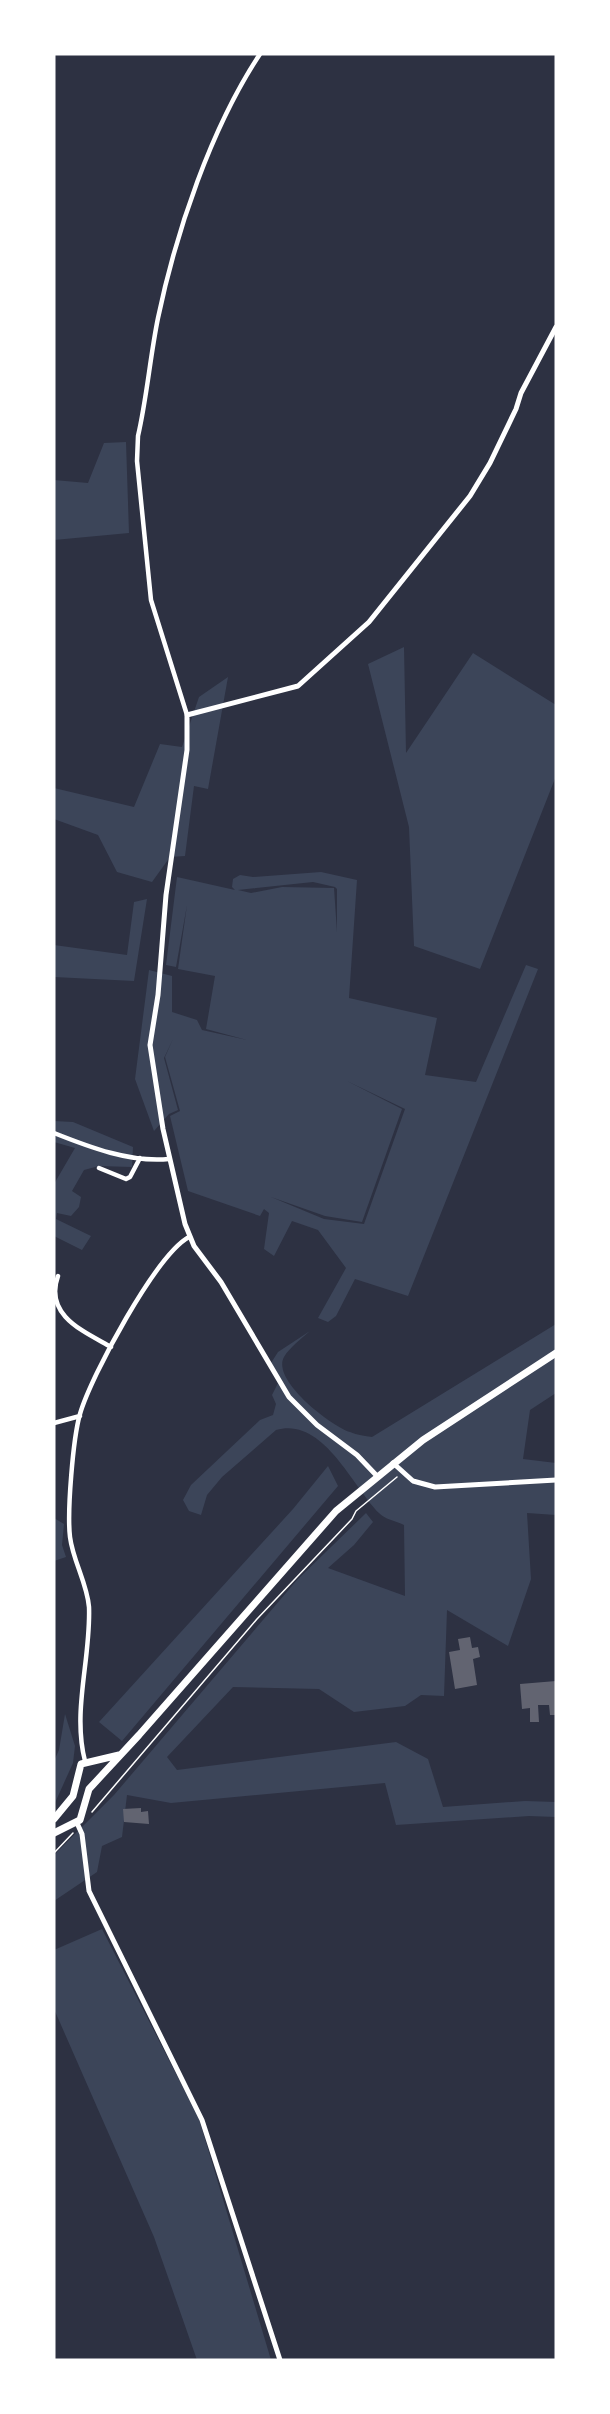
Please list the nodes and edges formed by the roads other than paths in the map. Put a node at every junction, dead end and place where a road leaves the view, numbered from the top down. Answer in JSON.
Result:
{"nodes":[{"id":1,"x":260,"y":54,"type":"edge"},
{"id":2,"x":556,"y":327,"type":"edge"},
{"id":3,"x":187,"y":715,"type":"junction"},
{"id":4,"x":54,"y":1134,"type":"edge"},
{"id":5,"x":140,"y":1158,"type":"junction"},
{"id":6,"x":169,"y":1159,"type":"junction"},
{"id":7,"x":99,"y":1168,"type":"dead end"},
{"id":8,"x":189,"y":1237,"type":"junction"},
{"id":9,"x":58,"y":1276,"type":"dead end"},
{"id":10,"x":111,"y":1347,"type":"junction"},
{"id":11,"x":556,"y":1353,"type":"edge"},
{"id":12,"x":80,"y":1416,"type":"junction"},
{"id":13,"x":54,"y":1423,"type":"edge"},
{"id":14,"x":393,"y":1463,"type":"junction"},
{"id":15,"x":377,"y":1476,"type":"junction"},
{"id":16,"x":556,"y":1480,"type":"edge"},
{"id":17,"x":119,"y":1755,"type":"junction"},
{"id":18,"x":88,"y":1761,"type":"junction"},
{"id":19,"x":78,"y":1774,"type":"junction"},
{"id":20,"x":97,"y":1780,"type":"junction"},
{"id":21,"x":69,"y":1802,"type":"junction"},
{"id":22,"x":60,"y":1812,"type":"junction"},
{"id":23,"x":82,"y":1812,"type":"junction"},
{"id":24,"x":54,"y":1819,"type":"edge"},
{"id":25,"x":76,"y":1825,"type":"junction"},
{"id":26,"x":54,"y":1833,"type":"edge"},
{"id":27,"x":280,"y":2360,"type":"edge"}],
"edges":[{"from":1,"to":3,"type":"street"},
{"from":2,"to":3,"type":"street"},
{"from":3,"to":6,"type":"street"},
{"from":4,"to":5,"type":"street"},
{"from":5,"to":6,"type":"street"},
{"from":5,"to":7,"type":"street"},
{"from":6,"to":8,"type":"street"},
{"from":8,"to":10,"type":"street"},
{"from":8,"to":15,"type":"street"},
{"from":9,"to":10,"type":"street"},
{"from":10,"to":12,"type":"street"},
{"from":11,"to":14,"type":"main road"},
{"from":12,"to":13,"type":"street"},
{"from":12,"to":18,"type":"street"},
{"from":14,"to":15,"type":"main road"},
{"from":14,"to":16,"type":"street"},
{"from":15,"to":17,"type":"main road"},
{"from":17,"to":18,"type":"main road"},
{"from":17,"to":20,"type":"main road"},
{"from":18,"to":19,"type":"main road"},
{"from":18,"to":20,"type":"main road"},
{"from":19,"to":20,"type":"main road"},
{"from":19,"to":21,"type":"main road"},
{"from":20,"to":23,"type":"main road"},
{"from":21,"to":22,"type":"main road"},
{"from":21,"to":23,"type":"main road"},
{"from":22,"to":24,"type":"main road"},
{"from":22,"to":25,"type":"main road"},
{"from":23,"to":25,"type":"main road"},
{"from":25,"to":26,"type":"main road"},
{"from":25,"to":27,"type":"street"}]}
